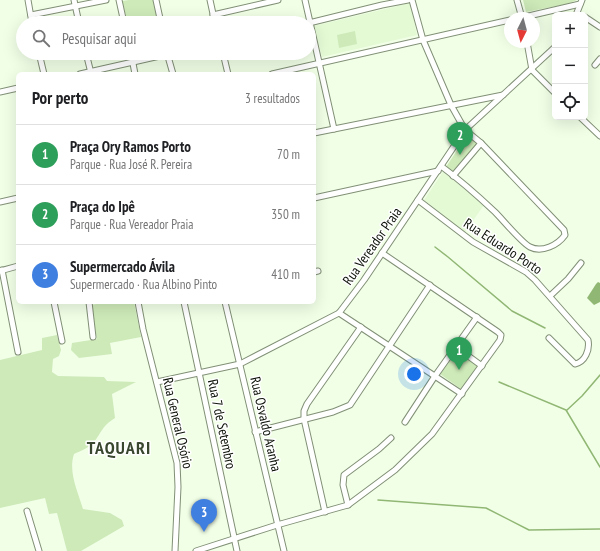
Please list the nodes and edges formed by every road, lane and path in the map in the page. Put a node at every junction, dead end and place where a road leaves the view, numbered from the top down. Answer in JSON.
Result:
{"nodes":[{"id":1,"x":28,"y":0,"type":"edge"},
{"id":2,"x":74,"y":0,"type":"edge"},
{"id":3,"x":106,"y":0,"type":"edge"},
{"id":4,"x":119,"y":0,"type":"edge"},
{"id":5,"x":156,"y":0,"type":"edge"},
{"id":6,"x":210,"y":0,"type":"edge"},
{"id":7,"x":278,"y":0,"type":"edge"},
{"id":8,"x":305,"y":0,"type":"edge"},
{"id":9,"x":408,"y":0,"type":"edge"},
{"id":10,"x":412,"y":0,"type":"edge"},
{"id":11,"x":517,"y":0,"type":"edge"},
{"id":12,"x":581,"y":2,"type":"edge"},
{"id":13,"x":75,"y":6,"type":"junction"},
{"id":14,"x":520,"y":12,"type":"edge"},
{"id":15,"x":578,"y":12,"type":"edge"},
{"id":16,"x":540,"y":13,"type":"edge"},
{"id":17,"x":213,"y":14,"type":"joint"},
{"id":18,"x":31,"y":15,"type":"joint"},
{"id":19,"x":77,"y":16,"type":"edge"},
{"id":20,"x":122,"y":16,"type":"edge"},
{"id":21,"x":159,"y":16,"type":"edge"},
{"id":22,"x":308,"y":16,"type":"edge"},
{"id":23,"x":588,"y":19,"type":"edge"},
{"id":24,"x":504,"y":21,"type":"edge"},
{"id":25,"x":316,"y":22,"type":"edge"},
{"id":26,"x":600,"y":27,"type":"edge"},
{"id":27,"x":423,"y":40,"type":"junction"},
{"id":28,"x":316,"y":47,"type":"edge"},
{"id":29,"x":528,"y":48,"type":"edge"},
{"id":30,"x":554,"y":48,"type":"edge"},
{"id":31,"x":600,"y":59,"type":"edge"},
{"id":32,"x":41,"y":60,"type":"edge"},
{"id":33,"x":88,"y":60,"type":"edge"},
{"id":34,"x":141,"y":60,"type":"edge"},
{"id":35,"x":170,"y":60,"type":"edge"},
{"id":36,"x":225,"y":60,"type":"edge"},
{"id":37,"x":133,"y":62,"type":"junction"},
{"id":38,"x":320,"y":63,"type":"junction"},
{"id":39,"x":595,"y":65,"type":"dead end"},
{"id":40,"x":532,"y":70,"type":"junction"},
{"id":41,"x":44,"y":72,"type":"edge"},
{"id":42,"x":91,"y":72,"type":"edge"},
{"id":43,"x":95,"y":72,"type":"edge"},
{"id":44,"x":135,"y":72,"type":"edge"},
{"id":45,"x":173,"y":72,"type":"edge"},
{"id":46,"x":228,"y":72,"type":"edge"},
{"id":47,"x":281,"y":72,"type":"edge"},
{"id":48,"x":16,"y":88,"type":"edge"},
{"id":49,"x":552,"y":90,"type":"edge"},
{"id":50,"x":0,"y":92,"type":"edge"},
{"id":51,"x":504,"y":95,"type":"junction"},
{"id":52,"x":451,"y":105,"type":"junction"},
{"id":53,"x":583,"y":120,"type":"edge"},
{"id":54,"x":334,"y":129,"type":"junction"},
{"id":55,"x":465,"y":130,"type":"junction"},
{"id":56,"x":316,"y":134,"type":"edge"},
{"id":57,"x":600,"y":136,"type":"edge"},
{"id":58,"x":481,"y":144,"type":"junction"},
{"id":59,"x":439,"y":169,"type":"junction"},
{"id":60,"x":453,"y":176,"type":"junction"},
{"id":61,"x":16,"y":198,"type":"edge"},
{"id":62,"x":316,"y":198,"type":"edge"},
{"id":63,"x":418,"y":200,"type":"junction"},
{"id":64,"x":0,"y":202,"type":"edge"},
{"id":65,"x":382,"y":253,"type":"junction"},
{"id":66,"x":581,"y":263,"type":"dead end"},
{"id":67,"x":16,"y":266,"type":"edge"},
{"id":68,"x":1,"y":270,"type":"edge"},
{"id":69,"x":430,"y":285,"type":"junction"},
{"id":70,"x":550,"y":296,"type":"junction"},
{"id":71,"x":54,"y":304,"type":"edge"},
{"id":72,"x":89,"y":304,"type":"edge"},
{"id":73,"x":138,"y":304,"type":"edge"},
{"id":74,"x":184,"y":304,"type":"edge"},
{"id":75,"x":225,"y":304,"type":"edge"},
{"id":76,"x":338,"y":313,"type":"junction"},
{"id":77,"x":477,"y":317,"type":"junction"},
{"id":78,"x":361,"y":327,"type":"junction"},
{"id":79,"x":93,"y":337,"type":"dead end"},
{"id":80,"x":549,"y":338,"type":"dead end"},
{"id":81,"x":62,"y":341,"type":"dead end"},
{"id":82,"x":390,"y":347,"type":"junction"},
{"id":83,"x":456,"y":347,"type":"junction"},
{"id":84,"x":18,"y":352,"type":"dead end"},
{"id":85,"x":240,"y":364,"type":"junction"},
{"id":86,"x":482,"y":366,"type":"junction"},
{"id":87,"x":199,"y":373,"type":"junction"},
{"id":88,"x":435,"y":376,"type":"junction"},
{"id":89,"x":157,"y":382,"type":"junction"},
{"id":90,"x":462,"y":394,"type":"junction"},
{"id":91,"x":304,"y":419,"type":"junction"},
{"id":92,"x":405,"y":422,"type":"dead end"},
{"id":93,"x":255,"y":432,"type":"junction"},
{"id":94,"x":391,"y":438,"type":"dead end"},
{"id":95,"x":348,"y":505,"type":"junction"},
{"id":96,"x":27,"y":511,"type":"dead end"},
{"id":97,"x":325,"y":512,"type":"junction"},
{"id":98,"x":277,"y":525,"type":"junction"},
{"id":99,"x":235,"y":540,"type":"junction"},
{"id":100,"x":39,"y":551,"type":"edge"},
{"id":101,"x":175,"y":551,"type":"edge"},
{"id":102,"x":196,"y":551,"type":"edge"},
{"id":103,"x":237,"y":551,"type":"edge"},
{"id":104,"x":284,"y":551,"type":"edge"}],
"edges":[{"from":1,"to":18,"type":"street"},
{"from":2,"to":13,"type":"street"},
{"from":3,"to":13,"type":"street"},
{"from":4,"to":20,"type":"street"},
{"from":5,"to":21,"type":"street"},
{"from":6,"to":17,"type":"street"},
{"from":7,"to":17,"type":"street"},
{"from":8,"to":22,"type":"street"},
{"from":9,"to":25,"type":"street"},
{"from":10,"to":27,"type":"street"},
{"from":11,"to":14,"type":"street"},
{"from":12,"to":15,"type":"street"},
{"from":12,"to":16,"type":"street"},
{"from":13,"to":18,"type":"street"},
{"from":13,"to":19,"type":"street"},
{"from":23,"to":26,"type":"street"},
{"from":24,"to":27,"type":"street"},
{"from":27,"to":38,"type":"street"},
{"from":27,"to":52,"type":"street"},
{"from":28,"to":38,"type":"street"},
{"from":29,"to":40,"type":"street"},
{"from":30,"to":40,"type":"street","name":"Rua Vereador Praia"},
{"from":31,"to":39,"type":"street"},
{"from":32,"to":41,"type":"street"},
{"from":33,"to":42,"type":"street"},
{"from":34,"to":37,"type":"street"},
{"from":35,"to":45,"type":"street"},
{"from":36,"to":46,"type":"street"},
{"from":37,"to":43,"type":"street"},
{"from":37,"to":44,"type":"street"},
{"from":38,"to":47,"type":"street"},
{"from":38,"to":54,"type":"street"},
{"from":40,"to":49,"type":"street"},
{"from":40,"to":51,"type":"street","name":"Rua Vereador Praia"},
{"from":48,"to":50,"type":"street"},
{"from":51,"to":52,"type":"street"},
{"from":51,"to":55,"type":"street","name":"Rua Vereador Praia"},
{"from":52,"to":54,"type":"street"},
{"from":52,"to":55,"type":"street"},
{"from":53,"to":57,"type":"street"},
{"from":54,"to":56,"type":"street"},
{"from":55,"to":58,"type":"street"},
{"from":55,"to":59,"type":"street","name":"Rua Vereador Praia"},
{"from":58,"to":60,"type":"street"},
{"from":58,"to":60,"type":"street"},
{"from":59,"to":60,"type":"street"},
{"from":59,"to":62,"type":"street"},
{"from":59,"to":63,"type":"street","name":"Rua Vereador Praia"},
{"from":61,"to":64,"type":"street"},
{"from":63,"to":65,"type":"street","name":"Rua Vereador Praia"},
{"from":63,"to":70,"type":"street","name":"Rua Eduardo Porto"},
{"from":65,"to":69,"type":"street"},
{"from":65,"to":76,"type":"street","name":"Rua Vereador Praia"},
{"from":66,"to":70,"type":"street"},
{"from":67,"to":68,"type":"street"},
{"from":68,"to":84,"type":"street"},
{"from":69,"to":77,"type":"street"},
{"from":69,"to":82,"type":"street"},
{"from":70,"to":80,"type":"street","name":"Rua Eduardo Porto"},
{"from":71,"to":81,"type":"street"},
{"from":72,"to":79,"type":"street"},
{"from":73,"to":89,"type":"street","name":"Rua General Osório"},
{"from":74,"to":87,"type":"street","name":"Rua 7 de Setembro"},
{"from":75,"to":85,"type":"street","name":"Rua Osvaldo Aranha"},
{"from":76,"to":78,"type":"street"},
{"from":76,"to":85,"type":"street","name":"Rua Vereador Praia"},
{"from":77,"to":83,"type":"street"},
{"from":77,"to":86,"type":"street"},
{"from":78,"to":82,"type":"street"},
{"from":78,"to":91,"type":"street"},
{"from":82,"to":88,"type":"street"},
{"from":82,"to":91,"type":"street"},
{"from":83,"to":86,"type":"street"},
{"from":83,"to":88,"type":"street"},
{"from":85,"to":87,"type":"street","name":"Rua Vereador Praia"},
{"from":85,"to":93,"type":"street","name":"Rua Osvaldo Aranha"},
{"from":86,"to":90,"type":"street"},
{"from":87,"to":89,"type":"street","name":"Rua Vereador Praia"},
{"from":87,"to":99,"type":"street","name":"Rua 7 de Setembro"},
{"from":88,"to":90,"type":"street"},
{"from":88,"to":92,"type":"street"},
{"from":89,"to":101,"type":"street","name":"Rua General Osório"},
{"from":90,"to":95,"type":"street"},
{"from":91,"to":93,"type":"street"},
{"from":91,"to":97,"type":"street"},
{"from":93,"to":98,"type":"street","name":"Rua Osvaldo Aranha"},
{"from":94,"to":95,"type":"street"},
{"from":95,"to":97,"type":"street"},
{"from":96,"to":100,"type":"street"},
{"from":97,"to":98,"type":"street"},
{"from":98,"to":99,"type":"street"},
{"from":98,"to":104,"type":"street","name":"Rua Osvaldo Aranha"},
{"from":99,"to":102,"type":"street"},
{"from":99,"to":103,"type":"street","name":"Rua 7 de Setembro"}]}
